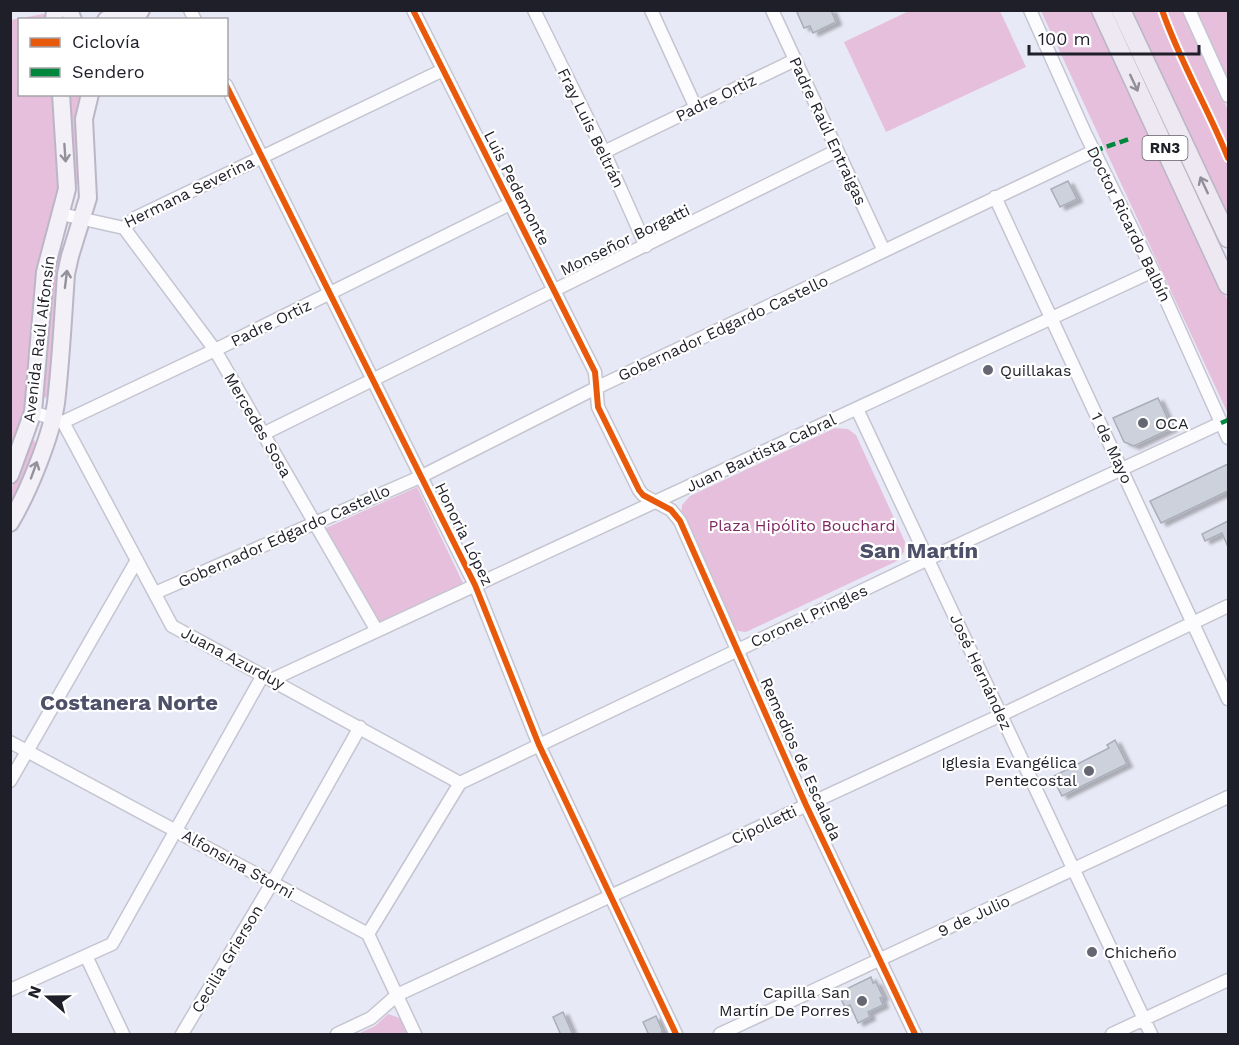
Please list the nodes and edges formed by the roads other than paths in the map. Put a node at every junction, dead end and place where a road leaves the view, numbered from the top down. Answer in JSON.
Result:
{"nodes":[{"id":1,"x":126,"y":10,"type":"edge"},
{"id":2,"x":413,"y":10,"type":"edge"},
{"id":3,"x":534,"y":10,"type":"edge"},
{"id":4,"x":651,"y":10,"type":"edge"},
{"id":5,"x":772,"y":10,"type":"edge"},
{"id":6,"x":1030,"y":10,"type":"edge"},
{"id":7,"x":1101,"y":10,"type":"edge"},
{"id":8,"x":1121,"y":10,"type":"edge"},
{"id":9,"x":1189,"y":10,"type":"edge"},
{"id":10,"x":110,"y":18,"type":"edge"},
{"id":11,"x":795,"y":60,"type":"junction"},
{"id":12,"x":443,"y":70,"type":"junction"},
{"id":13,"x":228,"y":89,"type":"edge"},
{"id":14,"x":1228,"y":94,"type":"edge"},
{"id":15,"x":61,"y":96,"type":"edge"},
{"id":16,"x":90,"y":96,"type":"edge"},
{"id":17,"x":696,"y":108,"type":"junction"},
{"id":18,"x":837,"y":151,"type":"junction"},
{"id":19,"x":1094,"y":151,"type":"junction"},
{"id":20,"x":604,"y":152,"type":"junction"},
{"id":21,"x":261,"y":157,"type":"junction"},
{"id":22,"x":995,"y":197,"type":"junction"},
{"id":23,"x":510,"y":204,"type":"junction"},
{"id":24,"x":61,"y":214,"type":"junction"},
{"id":25,"x":81,"y":218,"type":"junction"},
{"id":26,"x":124,"y":228,"type":"junction"},
{"id":27,"x":1228,"y":238,"type":"edge"},
{"id":28,"x":646,"y":246,"type":"junction"},
{"id":29,"x":884,"y":251,"type":"junction"},
{"id":30,"x":1153,"y":271,"type":"junction"},
{"id":31,"x":1228,"y":285,"type":"edge"},
{"id":32,"x":554,"y":290,"type":"junction"},
{"id":33,"x":330,"y":294,"type":"junction"},
{"id":34,"x":1051,"y":318,"type":"junction"},
{"id":35,"x":215,"y":350,"type":"junction"},
{"id":36,"x":372,"y":381,"type":"junction"},
{"id":37,"x":596,"y":388,"type":"junction"},
{"id":38,"x":856,"y":408,"type":"junction"},
{"id":39,"x":33,"y":412,"type":"junction"},
{"id":40,"x":58,"y":420,"type":"junction"},
{"id":41,"x":1221,"y":423,"type":"junction"},
{"id":42,"x":263,"y":434,"type":"junction"},
{"id":43,"x":1228,"y":438,"type":"edge"},
{"id":44,"x":1122,"y":469,"type":"junction"},
{"id":45,"x":10,"y":475,"type":"edge"},
{"id":46,"x":420,"y":477,"type":"junction"},
{"id":47,"x":657,"y":501,"type":"junction"},
{"id":48,"x":10,"y":523,"type":"edge"},
{"id":49,"x":315,"y":524,"type":"junction"},
{"id":50,"x":928,"y":559,"type":"junction"},
{"id":51,"x":136,"y":560,"type":"junction"},
{"id":52,"x":475,"y":585,"type":"junction"},
{"id":53,"x":154,"y":593,"type":"junction"},
{"id":54,"x":1228,"y":606,"type":"edge"},
{"id":55,"x":1193,"y":622,"type":"junction"},
{"id":56,"x":377,"y":631,"type":"junction"},
{"id":57,"x":738,"y":650,"type":"junction"},
{"id":58,"x":267,"y":677,"type":"junction"},
{"id":59,"x":1228,"y":699,"type":"edge"},
{"id":60,"x":1001,"y":715,"type":"junction"},
{"id":61,"x":360,"y":727,"type":"junction"},
{"id":62,"x":10,"y":742,"type":"edge"},
{"id":63,"x":539,"y":745,"type":"junction"},
{"id":64,"x":26,"y":752,"type":"junction"},
{"id":65,"x":10,"y":781,"type":"edge"},
{"id":66,"x":460,"y":783,"type":"junction"},
{"id":67,"x":1228,"y":797,"type":"edge"},
{"id":68,"x":806,"y":806,"type":"junction"},
{"id":69,"x":176,"y":830,"type":"junction"},
{"id":70,"x":1074,"y":870,"type":"junction"},
{"id":71,"x":272,"y":883,"type":"junction"},
{"id":72,"x":610,"y":897,"type":"junction"},
{"id":73,"x":368,"y":934,"type":"junction"},
{"id":74,"x":86,"y":956,"type":"junction"},
{"id":75,"x":880,"y":960,"type":"junction"},
{"id":76,"x":1228,"y":980,"type":"edge"},
{"id":77,"x":10,"y":990,"type":"edge"},
{"id":78,"x":397,"y":995,"type":"junction"},
{"id":79,"x":1144,"y":1020,"type":"junction"},
{"id":80,"x":123,"y":1035,"type":"edge"},
{"id":81,"x":182,"y":1035,"type":"edge"},
{"id":82,"x":337,"y":1035,"type":"edge"},
{"id":83,"x":416,"y":1035,"type":"edge"},
{"id":84,"x":676,"y":1035,"type":"edge"},
{"id":85,"x":720,"y":1035,"type":"edge"},
{"id":86,"x":915,"y":1035,"type":"edge"},
{"id":87,"x":1112,"y":1035,"type":"edge"},
{"id":88,"x":1151,"y":1035,"type":"edge"}],
"edges":[{"from":1,"to":10,"type":"main road"},
{"from":2,"to":12,"type":"street","name":"Luis Pedemonte"},
{"from":3,"to":20,"type":"street","name":"Fray Luis Beltrán"},
{"from":4,"to":17,"type":"street"},
{"from":5,"to":11,"type":"street","name":"Padre Raúl Entraigas"},
{"from":6,"to":19,"type":"street","name":"Doctor Ricardo Balbín"},
{"from":7,"to":31,"type":"highway","number":"RN3","one_way":true},
{"from":27,"to":8,"type":"highway","number":"RN3","one_way":true},
{"from":9,"to":14,"type":"street"},
{"from":11,"to":17,"type":"street","name":"Padre Ortiz"},
{"from":11,"to":18,"type":"street","name":"Padre Raúl Entraigas"},
{"from":12,"to":21,"type":"street","name":"Hermana Severina"},
{"from":12,"to":23,"type":"street","name":"Luis Pedemonte"},
{"from":13,"to":21,"type":"street","name":"Honoria López"},
{"from":15,"to":24,"type":"main road","name":"Avenida Raúl Alfonsín","one_way":true},
{"from":16,"to":25,"type":"main road","name":"Avenida Raúl Alfonsín"},
{"from":17,"to":20,"type":"street","name":"Padre Ortiz"},
{"from":18,"to":28,"type":"street","name":"Monseñor Borgatti"},
{"from":18,"to":29,"type":"street","name":"Padre Raúl Entraigas"},
{"from":19,"to":22,"type":"street","name":"Gobernador Edgardo Castello"},
{"from":19,"to":30,"type":"street","name":"Doctor Ricardo Balbín"},
{"from":20,"to":28,"type":"street","name":"Fray Luis Beltrán"},
{"from":21,"to":26,"type":"street","name":"Hermana Severina"},
{"from":21,"to":33,"type":"street","name":"Honoria López"},
{"from":22,"to":29,"type":"street","name":"Gobernador Edgardo Castello"},
{"from":22,"to":34,"type":"street","name":"1 de Mayo"},
{"from":23,"to":32,"type":"street","name":"Luis Pedemonte"},
{"from":23,"to":33,"type":"street","name":"Padre Ortiz"},
{"from":24,"to":25,"type":"street","name":"Hermana Severina"},
{"from":24,"to":39,"type":"main road","name":"Avenida Raúl Alfonsín"},
{"from":25,"to":26,"type":"street","name":"Hermana Severina"},
{"from":40,"to":25,"type":"main road","name":"Avenida Raúl Alfonsín","one_way":true},
{"from":26,"to":35,"type":"street","name":"Mercedes Sosa"},
{"from":28,"to":32,"type":"street","name":"Monseñor Borgatti"},
{"from":29,"to":37,"type":"street","name":"Gobernador Edgardo Castello"},
{"from":30,"to":34,"type":"street","name":"Juan Bautista Cabral"},
{"from":30,"to":41,"type":"street","name":"Doctor Ricardo Balbín"},
{"from":32,"to":36,"type":"street","name":"Monseñor Borgatti"},
{"from":32,"to":37,"type":"street","name":"Luis Pedemonte"},
{"from":33,"to":35,"type":"street","name":"Padre Ortiz"},
{"from":33,"to":36,"type":"street","name":"Honoria López"},
{"from":34,"to":38,"type":"street","name":"Juan Bautista Cabral"},
{"from":34,"to":44,"type":"street","name":"1 de Mayo"},
{"from":35,"to":40,"type":"street","name":"Padre Ortiz"},
{"from":35,"to":42,"type":"street","name":"Mercedes Sosa"},
{"from":36,"to":42,"type":"street","name":"Monseñor Borgatti"},
{"from":36,"to":46,"type":"street","name":"Honoria López"},
{"from":37,"to":46,"type":"street","name":"Gobernador Edgardo Castello"},
{"from":37,"to":47,"type":"street","name":"Luis Pedemonte"},
{"from":38,"to":47,"type":"street","name":"Juan Bautista Cabral"},
{"from":38,"to":50,"type":"street","name":"José Hernández"},
{"from":39,"to":40,"type":"street"},
{"from":39,"to":45,"type":"main road","name":"Avenida Raúl Alfonsín"},
{"from":48,"to":40,"type":"main road","name":"Avenida Raúl Alfonsín","one_way":true},
{"from":40,"to":51,"type":"street","name":"Juana Azurduy"},
{"from":41,"to":43,"type":"street","name":"Doctor Ricardo Balbín"},
{"from":41,"to":44,"type":"street","name":"Coronel Pringles"},
{"from":42,"to":49,"type":"street","name":"Mercedes Sosa"},
{"from":44,"to":50,"type":"street","name":"Coronel Pringles"},
{"from":44,"to":55,"type":"street","name":"1 de Mayo"},
{"from":46,"to":49,"type":"street","name":"Gobernador Edgardo Castello"},
{"from":46,"to":52,"type":"street","name":"Honoria López"},
{"from":47,"to":52,"type":"street","name":"Juan Bautista Cabral"},
{"from":47,"to":57,"type":"street","name":"Remedios de Escalada"},
{"from":49,"to":53,"type":"street","name":"Gobernador Edgardo Castello"},
{"from":49,"to":56,"type":"street","name":"Mercedes Sosa"},
{"from":50,"to":57,"type":"street","name":"Coronel Pringles"},
{"from":50,"to":60,"type":"street","name":"José Hernández"},
{"from":51,"to":53,"type":"street","name":"Juana Azurduy"},
{"from":51,"to":64,"type":"street"},
{"from":52,"to":56,"type":"street","name":"Juan Bautista Cabral"},
{"from":52,"to":63,"type":"street","name":"Honoria López"},
{"from":53,"to":58,"type":"street","name":"Juana Azurduy"},
{"from":54,"to":55,"type":"street","name":"Cipolletti"},
{"from":55,"to":59,"type":"street","name":"1 de Mayo"},
{"from":55,"to":60,"type":"street","name":"Cipolletti"},
{"from":56,"to":58,"type":"street","name":"Juan Bautista Cabral"},
{"from":57,"to":63,"type":"street","name":"Coronel Pringles"},
{"from":57,"to":68,"type":"street","name":"Remedios de Escalada"},
{"from":58,"to":61,"type":"street","name":"Juana Azurduy"},
{"from":58,"to":69,"type":"street"},
{"from":60,"to":68,"type":"street","name":"Cipolletti"},
{"from":60,"to":70,"type":"street","name":"José Hernández"},
{"from":61,"to":66,"type":"street","name":"Juana Azurduy"},
{"from":61,"to":71,"type":"street","name":"Cecilia Grierson"},
{"from":62,"to":64,"type":"street","name":"Alfonsina Storni"},
{"from":63,"to":66,"type":"street","name":"Coronel Pringles"},
{"from":63,"to":72,"type":"street","name":"Honoria López"},
{"from":64,"to":65,"type":"street"},
{"from":64,"to":69,"type":"street","name":"Alfonsina Storni"},
{"from":66,"to":73,"type":"street"},
{"from":67,"to":70,"type":"street","name":"9 de Julio"},
{"from":68,"to":72,"type":"street","name":"Cipolletti"},
{"from":68,"to":75,"type":"street","name":"Remedios de Escalada"},
{"from":69,"to":71,"type":"street","name":"Alfonsina Storni"},
{"from":69,"to":74,"type":"street"},
{"from":70,"to":75,"type":"street","name":"9 de Julio"},
{"from":70,"to":79,"type":"street","name":"José Hernández"},
{"from":71,"to":73,"type":"street","name":"Alfonsina Storni"},
{"from":71,"to":81,"type":"street","name":"Cecilia Grierson"},
{"from":72,"to":78,"type":"street","name":"Cipolletti"},
{"from":72,"to":84,"type":"street","name":"Honoria López"},
{"from":73,"to":78,"type":"street"},
{"from":74,"to":77,"type":"street"},
{"from":74,"to":80,"type":"street"},
{"from":75,"to":85,"type":"street","name":"9 de Julio"},
{"from":75,"to":86,"type":"street","name":"Remedios de Escalada"},
{"from":76,"to":79,"type":"street"},
{"from":78,"to":82,"type":"street","name":"Cipolletti"},
{"from":78,"to":83,"type":"street"},
{"from":79,"to":87,"type":"street"},
{"from":79,"to":88,"type":"street","name":"José Hernández"}]}
